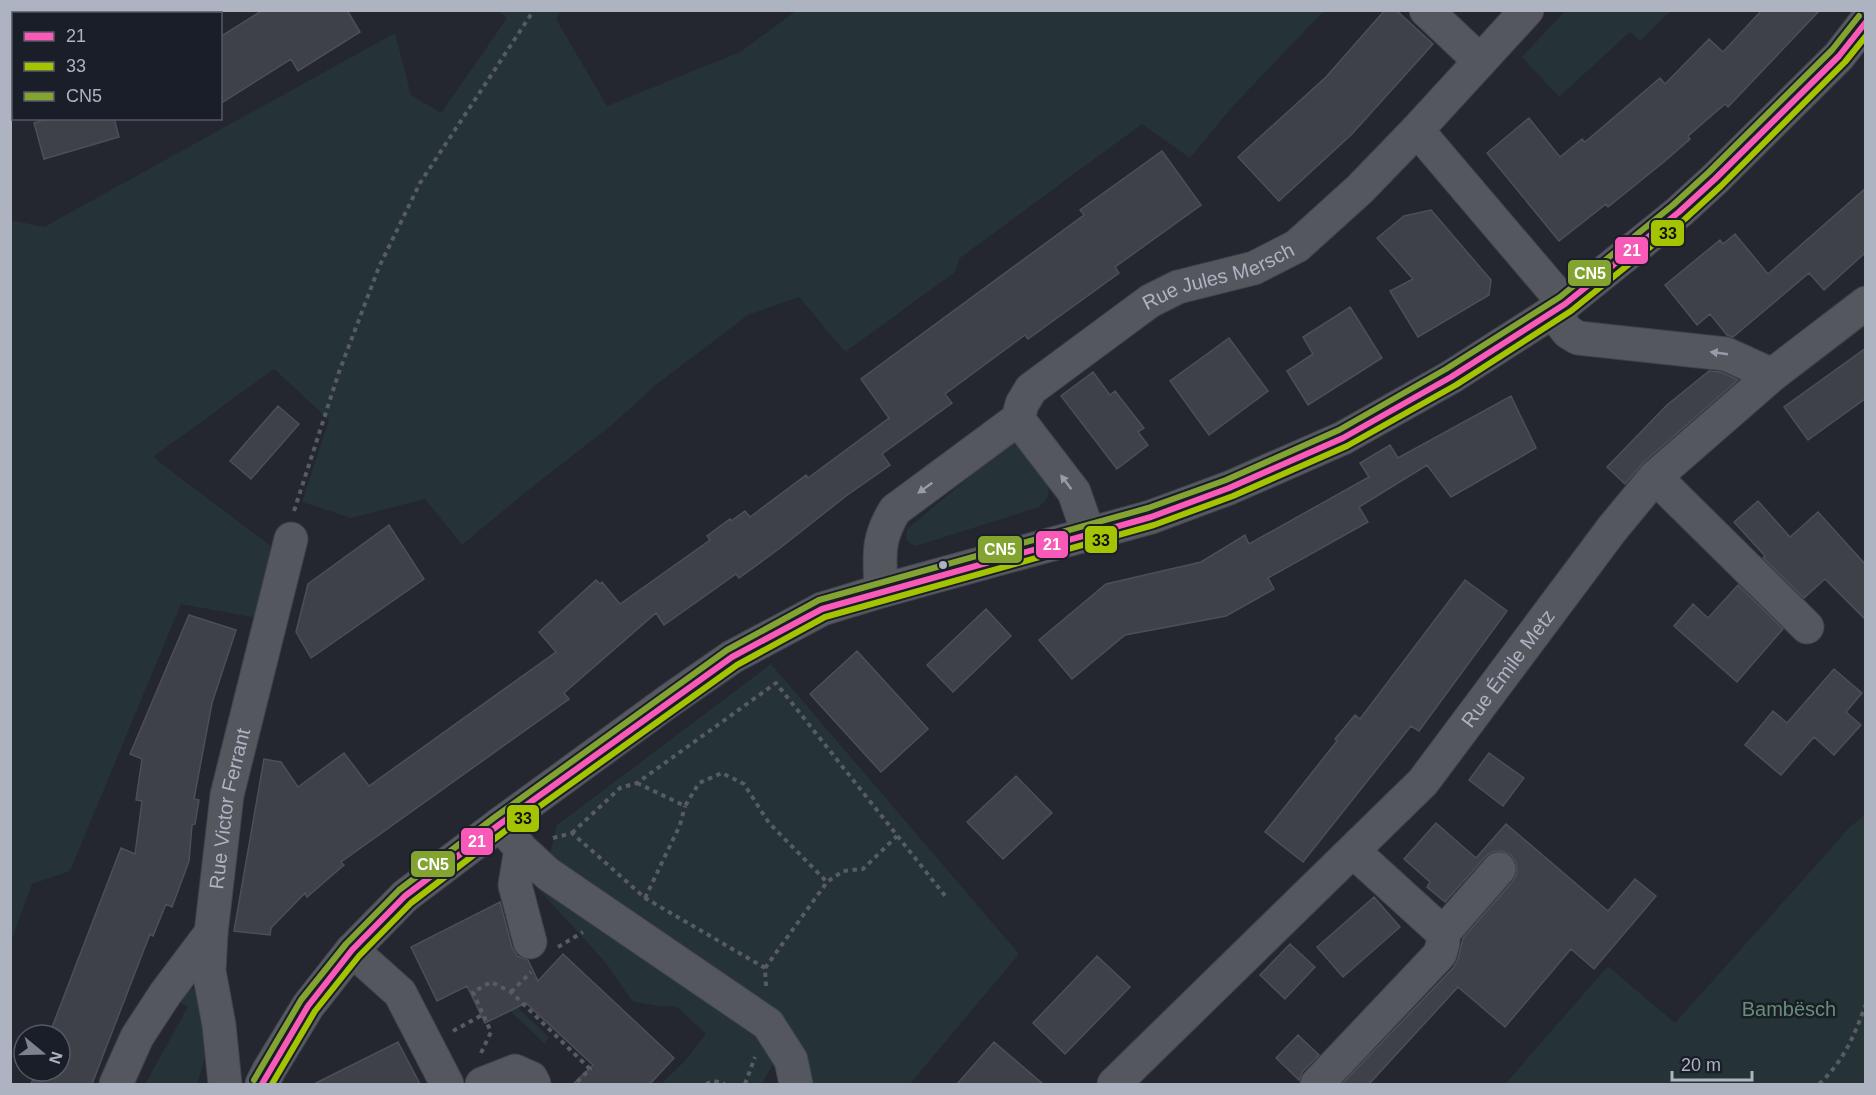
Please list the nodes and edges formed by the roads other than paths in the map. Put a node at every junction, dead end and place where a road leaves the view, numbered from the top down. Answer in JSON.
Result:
{"nodes":[{"id":1,"x":1426,"y":10,"type":"edge"},
{"id":2,"x":1527,"y":10,"type":"edge"},
{"id":3,"x":1866,"y":21,"type":"edge"},
{"id":4,"x":1480,"y":61,"type":"junction"},
{"id":5,"x":1418,"y":130,"type":"junction"},
{"id":6,"x":1866,"y":303,"type":"edge"},
{"id":7,"x":1559,"y":308,"type":"junction"},
{"id":8,"x":1772,"y":375,"type":"junction"},
{"id":9,"x":1018,"y":419,"type":"junction"},
{"id":10,"x":1655,"y":477,"type":"junction"},
{"id":11,"x":292,"y":524,"type":"road end"},
{"id":12,"x":1089,"y":535,"type":"junction"},
{"id":13,"x":881,"y":591,"type":"junction"},
{"id":14,"x":1807,"y":627,"type":"dead end"},
{"id":15,"x":500,"y":824,"type":"junction"},
{"id":16,"x":533,"y":843,"type":"junction"},
{"id":17,"x":1353,"y":851,"type":"junction"},
{"id":18,"x":1499,"y":869,"type":"dead end"},
{"id":19,"x":211,"y":933,"type":"junction"},
{"id":20,"x":1443,"y":933,"type":"junction"},
{"id":21,"x":530,"y":942,"type":"dead end"},
{"id":22,"x":352,"y":950,"type":"junction"},
{"id":23,"x":480,"y":1072,"type":"edge"},
{"id":24,"x":116,"y":1084,"type":"edge"},
{"id":25,"x":225,"y":1084,"type":"edge"},
{"id":26,"x":262,"y":1084,"type":"edge"},
{"id":27,"x":447,"y":1084,"type":"edge"},
{"id":28,"x":534,"y":1084,"type":"edge"},
{"id":29,"x":796,"y":1084,"type":"edge"},
{"id":30,"x":1114,"y":1084,"type":"edge"},
{"id":31,"x":1317,"y":1084,"type":"edge"}],
"edges":[{"from":1,"to":4,"type":"street"},
{"from":2,"to":4,"type":"street","name":"Rue Jules Mersch"},
{"from":3,"to":7,"type":"main road"},
{"from":4,"to":5,"type":"street","name":"Rue Jules Mersch"},
{"from":5,"to":7,"type":"street"},
{"from":5,"to":9,"type":"street","name":"Rue Jules Mersch"},
{"from":6,"to":8,"type":"street","name":"Rue Émile Metz"},
{"from":8,"to":7,"type":"street","one_way":true},
{"from":7,"to":12,"type":"main road"},
{"from":8,"to":10,"type":"street","name":"Rue Émile Metz"},
{"from":12,"to":9,"type":"street","one_way":true},
{"from":9,"to":13,"type":"street","one_way":true},
{"from":10,"to":14,"type":"street"},
{"from":10,"to":17,"type":"street","name":"Rue Émile Metz"},
{"from":11,"to":19,"type":"street","name":"Rue Victor Ferrant"},
{"from":12,"to":13,"type":"main road"},
{"from":13,"to":15,"type":"main road"},
{"from":15,"to":16,"type":"street"},
{"from":15,"to":22,"type":"main road"},
{"from":16,"to":21,"type":"street"},
{"from":16,"to":29,"type":"street"},
{"from":17,"to":20,"type":"street"},
{"from":17,"to":30,"type":"street","name":"Rue Émile Metz"},
{"from":18,"to":20,"type":"street"},
{"from":19,"to":24,"type":"street"},
{"from":19,"to":25,"type":"street","name":"Rue Victor Ferrant"},
{"from":20,"to":31,"type":"street"},
{"from":22,"to":26,"type":"main road"},
{"from":22,"to":27,"type":"street"},
{"from":23,"to":28,"type":"street"}]}
